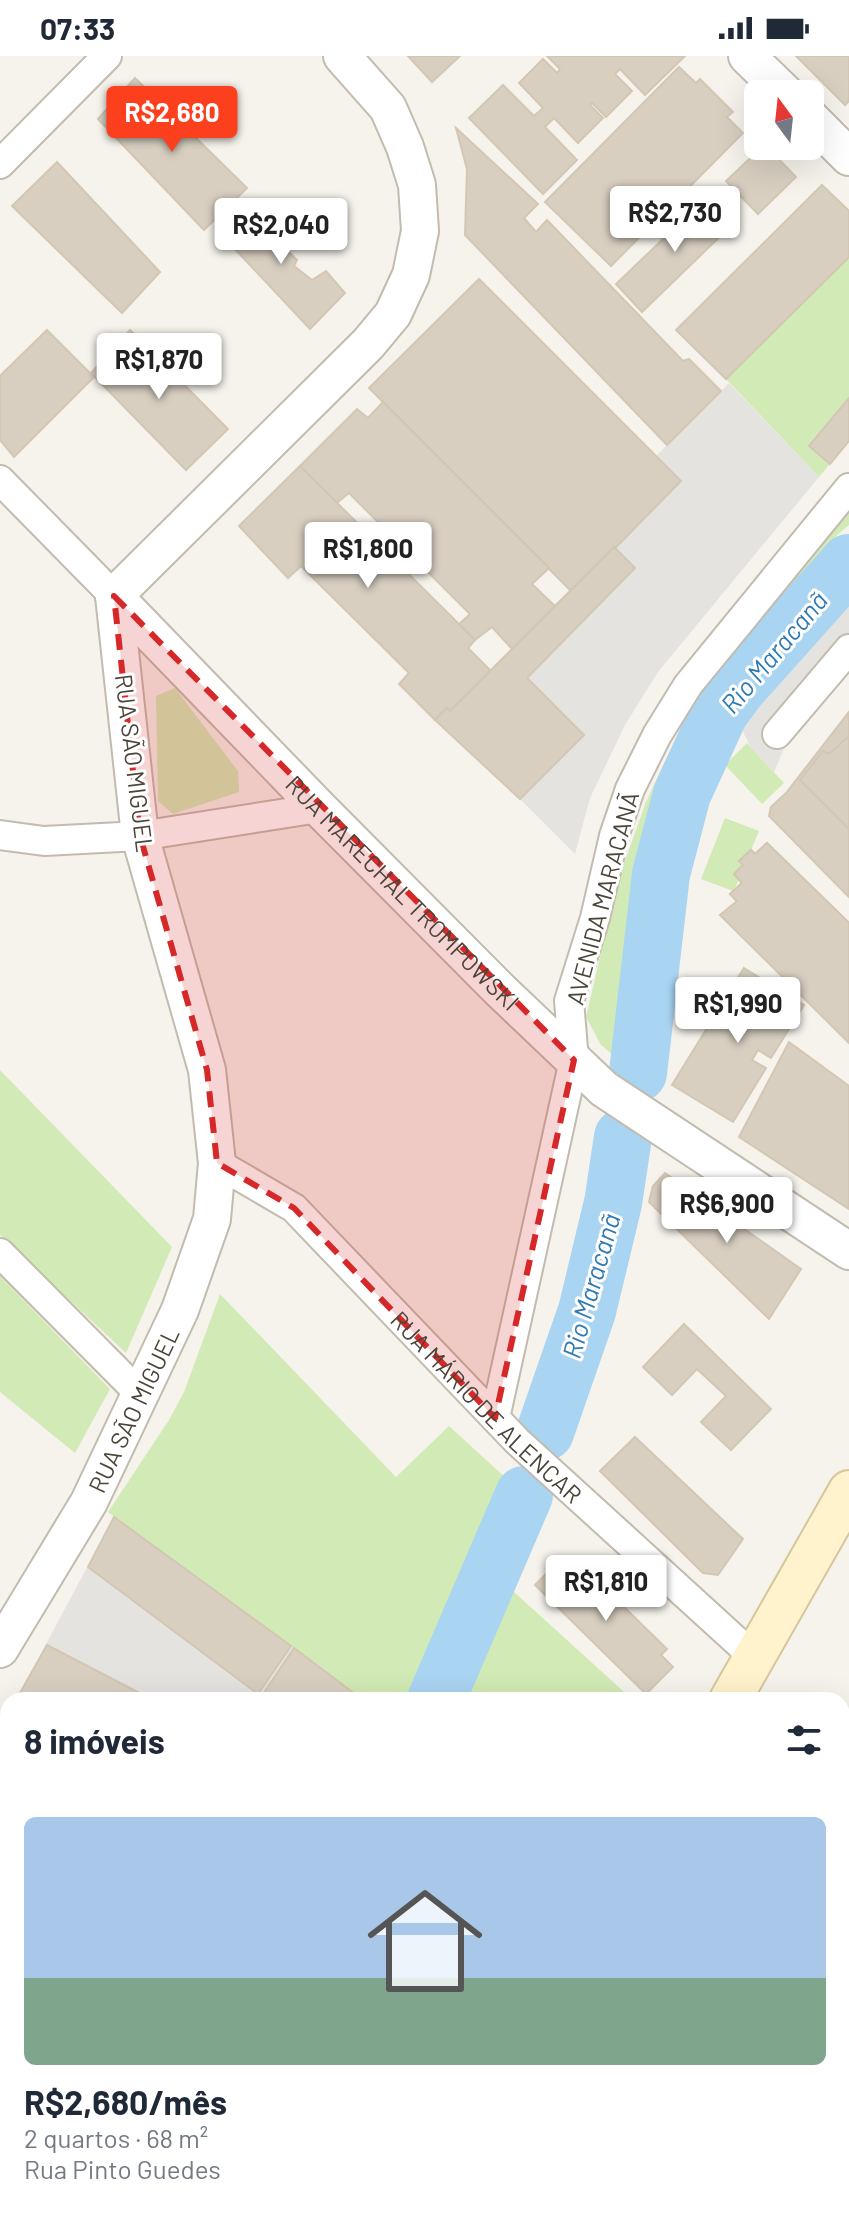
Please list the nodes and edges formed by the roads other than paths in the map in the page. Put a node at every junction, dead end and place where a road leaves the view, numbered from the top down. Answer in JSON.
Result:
{"nodes":[{"id":1,"x":107,"y":56,"type":"edge"},
{"id":2,"x":342,"y":56,"type":"edge"},
{"id":3,"x":747,"y":56,"type":"edge"},
{"id":4,"x":772,"y":80,"type":"edge"},
{"id":5,"x":824,"y":132,"type":"edge"},
{"id":6,"x":849,"y":157,"type":"edge"},
{"id":7,"x":0,"y":164,"type":"edge"},
{"id":8,"x":0,"y":480,"type":"edge"},
{"id":9,"x":849,"y":488,"type":"edge"},
{"id":10,"x":114,"y":596,"type":"junction"},
{"id":11,"x":849,"y":649,"type":"edge"},
{"id":12,"x":777,"y":734,"type":"dead end"},
{"id":13,"x":319,"y":808,"type":"junction"},
{"id":14,"x":0,"y":835,"type":"edge"},
{"id":15,"x":140,"y":836,"type":"junction"},
{"id":16,"x":574,"y":1060,"type":"junction"},
{"id":17,"x":217,"y":1163,"type":"junction"},
{"id":18,"x":849,"y":1251,"type":"edge"},
{"id":19,"x":0,"y":1253,"type":"edge"},
{"id":20,"x":141,"y":1395,"type":"junction"},
{"id":21,"x":495,"y":1418,"type":"junction"},
{"id":22,"x":843,"y":1517,"type":"edge"},
{"id":23,"x":0,"y":1649,"type":"edge"},
{"id":24,"x":754,"y":1657,"type":"junction"},
{"id":25,"x":734,"y":1692,"type":"edge"}],
"edges":[{"from":1,"to":7,"type":"street"},
{"from":2,"to":10,"type":"street"},
{"from":3,"to":4,"type":"street"},
{"from":5,"to":6,"type":"street"},
{"from":8,"to":10,"type":"street","name":"RUA MARECHAL TROMPOWSKI"},
{"from":9,"to":16,"type":"street","name":"AVENIDA MARACANÃ"},
{"from":10,"to":13,"type":"street","name":"RUA MARECHAL TROMPOWSKI"},
{"from":10,"to":15,"type":"street","name":"RUA SÃO MIGUEL"},
{"from":11,"to":12,"type":"street"},
{"from":13,"to":15,"type":"street"},
{"from":13,"to":16,"type":"street","name":"RUA MARECHAL TROMPOWSKI"},
{"from":14,"to":15,"type":"street"},
{"from":15,"to":17,"type":"street","name":"RUA SÃO MIGUEL"},
{"from":16,"to":18,"type":"street","name":"RUA MARECHAL TROMPOWSKI"},
{"from":16,"to":21,"type":"street","name":"AVENIDA MARACANÃ"},
{"from":17,"to":20,"type":"street","name":"RUA SÃO MIGUEL"},
{"from":17,"to":21,"type":"street","name":"RUA MÁRIO DE ALENCAR"},
{"from":19,"to":20,"type":"street"},
{"from":20,"to":23,"type":"street","name":"RUA SÃO MIGUEL"},
{"from":21,"to":24,"type":"street","name":"RUA MÁRIO DE ALENCAR"},
{"from":22,"to":24,"type":"main road"},
{"from":24,"to":25,"type":"main road"}]}
